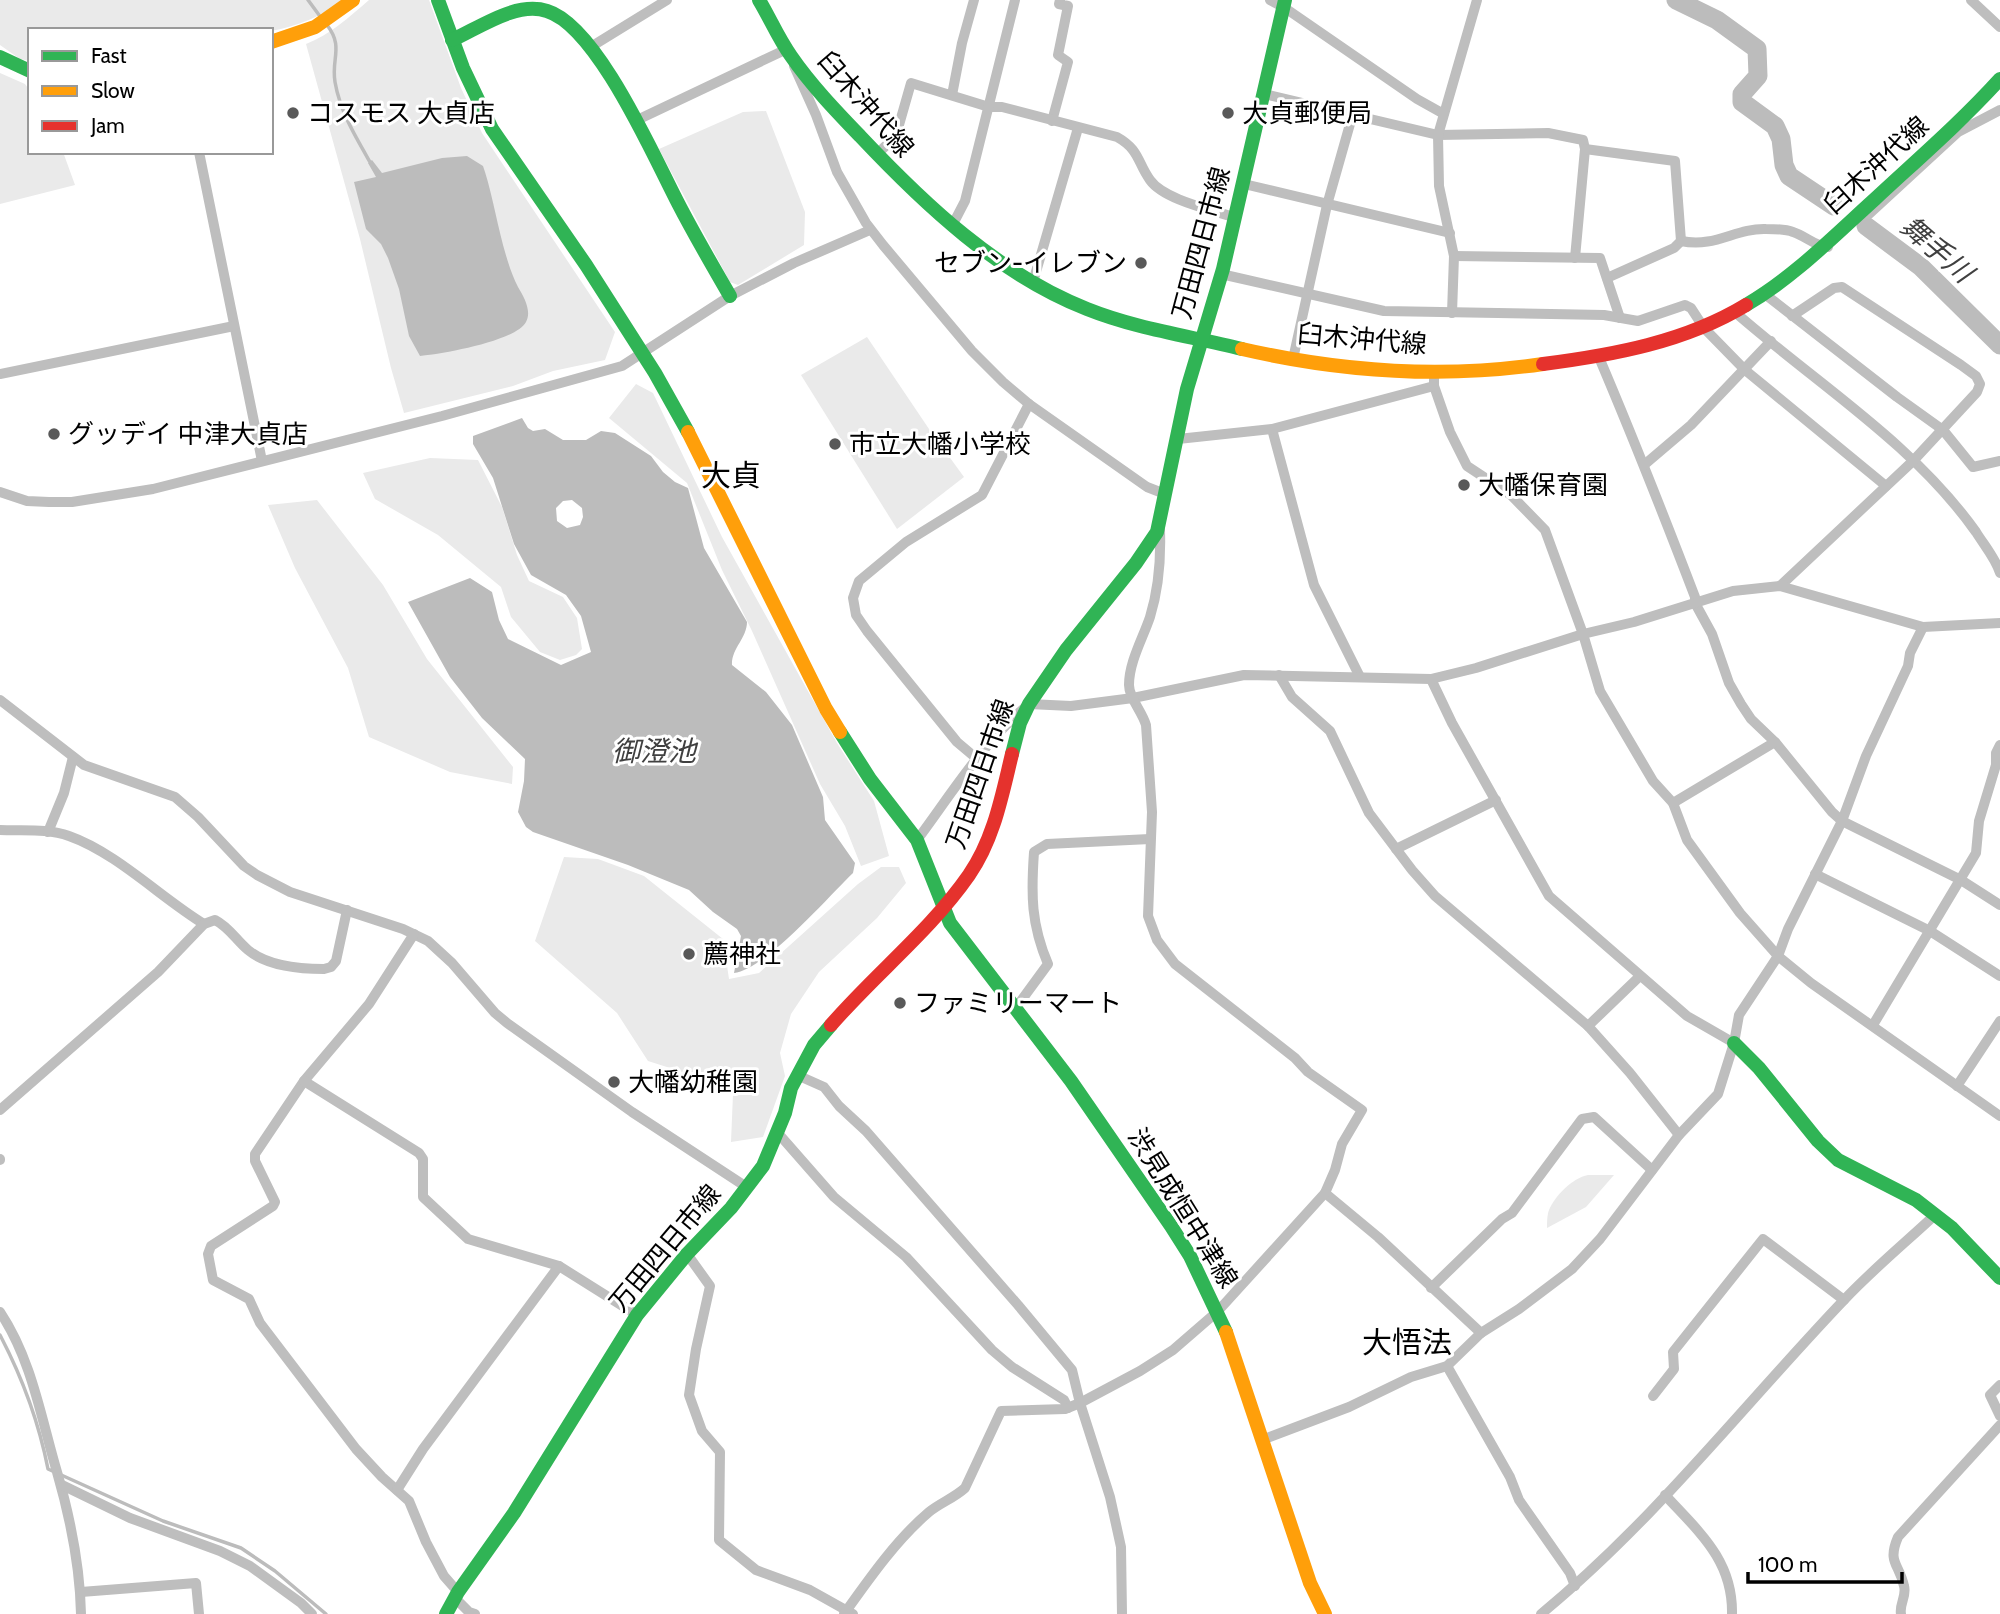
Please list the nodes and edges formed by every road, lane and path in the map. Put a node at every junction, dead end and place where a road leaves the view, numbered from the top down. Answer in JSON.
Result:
{"nodes":[{"id":1,"x":353,"y":0,"type":"edge"},
{"id":2,"x":438,"y":0,"type":"edge"},
{"id":3,"x":667,"y":0,"type":"edge"},
{"id":4,"x":760,"y":0,"type":"edge"},
{"id":5,"x":974,"y":0,"type":"edge"},
{"id":6,"x":1014,"y":0,"type":"edge"},
{"id":7,"x":1060,"y":0,"type":"edge"},
{"id":8,"x":1270,"y":0,"type":"edge"},
{"id":9,"x":1477,"y":0,"type":"edge"},
{"id":10,"x":1970,"y":0,"type":"edge"},
{"id":11,"x":1285,"y":4,"type":"edge"},
{"id":12,"x":2000,"y":27,"type":"edge"},
{"id":13,"x":452,"y":40,"type":"junction"},
{"id":14,"x":273,"y":41,"type":"edge"},
{"id":15,"x":589,"y":48,"type":"junction"},
{"id":16,"x":787,"y":49,"type":"junction"},
{"id":17,"x":0,"y":57,"type":"edge"},
{"id":18,"x":28,"y":70,"type":"edge"},
{"id":19,"x":2000,"y":79,"type":"edge"},
{"id":20,"x":1264,"y":94,"type":"junction"},
{"id":21,"x":952,"y":95,"type":"junction"},
{"id":22,"x":989,"y":107,"type":"junction"},
{"id":23,"x":2000,"y":110,"type":"edge"},
{"id":24,"x":1443,"y":113,"type":"junction"},
{"id":25,"x":1352,"y":117,"type":"junction"},
{"id":26,"x":635,"y":121,"type":"junction"},
{"id":27,"x":1052,"y":121,"type":"junction"},
{"id":28,"x":1078,"y":128,"type":"junction"},
{"id":29,"x":1438,"y":135,"type":"junction"},
{"id":30,"x":1585,"y":149,"type":"junction"},
{"id":31,"x":199,"y":154,"type":"edge"},
{"id":32,"x":877,"y":154,"type":"junction"},
{"id":33,"x":1244,"y":184,"type":"junction"},
{"id":34,"x":1327,"y":205,"type":"junction"},
{"id":35,"x":1236,"y":218,"type":"junction"},
{"id":36,"x":952,"y":226,"type":"junction"},
{"id":37,"x":870,"y":230,"type":"junction"},
{"id":38,"x":1450,"y":233,"type":"junction"},
{"id":39,"x":1681,"y":241,"type":"junction"},
{"id":40,"x":1824,"y":247,"type":"junction"},
{"id":41,"x":1454,"y":256,"type":"junction"},
{"id":42,"x":1575,"y":258,"type":"junction"},
{"id":43,"x":1222,"y":274,"type":"junction"},
{"id":44,"x":1607,"y":278,"type":"junction"},
{"id":45,"x":1033,"y":282,"type":"junction"},
{"id":46,"x":1307,"y":293,"type":"junction"},
{"id":47,"x":1766,"y":295,"type":"junction"},
{"id":48,"x":730,"y":296,"type":"junction"},
{"id":49,"x":1452,"y":313,"type":"junction"},
{"id":50,"x":1736,"y":313,"type":"junction"},
{"id":51,"x":1792,"y":316,"type":"junction"},
{"id":52,"x":1620,"y":318,"type":"junction"},
{"id":53,"x":234,"y":326,"type":"junction"},
{"id":54,"x":1704,"y":328,"type":"junction"},
{"id":55,"x":1201,"y":340,"type":"junction"},
{"id":56,"x":1771,"y":341,"type":"junction"},
{"id":57,"x":642,"y":354,"type":"junction"},
{"id":58,"x":1598,"y":355,"type":"junction"},
{"id":59,"x":1293,"y":359,"type":"junction"},
{"id":60,"x":1434,"y":370,"type":"junction"},
{"id":61,"x":1745,"y":370,"type":"junction"},
{"id":62,"x":0,"y":374,"type":"edge"},
{"id":63,"x":1434,"y":387,"type":"junction"},
{"id":64,"x":1029,"y":404,"type":"junction"},
{"id":65,"x":1272,"y":429,"type":"junction"},
{"id":66,"x":1943,"y":430,"type":"junction"},
{"id":67,"x":1178,"y":439,"type":"junction"},
{"id":68,"x":262,"y":461,"type":"junction"},
{"id":69,"x":1913,"y":461,"type":"junction"},
{"id":70,"x":2000,"y":461,"type":"edge"},
{"id":71,"x":1644,"y":465,"type":"junction"},
{"id":72,"x":1886,"y":486,"type":"junction"},
{"id":73,"x":0,"y":492,"type":"edge"},
{"id":74,"x":1165,"y":495,"type":"junction"},
{"id":75,"x":1160,"y":522,"type":"junction"},
{"id":76,"x":2000,"y":573,"type":"edge"},
{"id":77,"x":1780,"y":586,"type":"junction"},
{"id":78,"x":1695,"y":603,"type":"junction"},
{"id":79,"x":2000,"y":623,"type":"edge"},
{"id":80,"x":1923,"y":627,"type":"junction"},
{"id":81,"x":1583,"y":634,"type":"junction"},
{"id":82,"x":1279,"y":675,"type":"junction"},
{"id":83,"x":1360,"y":677,"type":"junction"},
{"id":84,"x":1431,"y":679,"type":"junction"},
{"id":85,"x":1133,"y":698,"type":"junction"},
{"id":86,"x":0,"y":700,"type":"edge"},
{"id":87,"x":1029,"y":704,"type":"junction"},
{"id":88,"x":1775,"y":742,"type":"junction"},
{"id":89,"x":2000,"y":745,"type":"edge"},
{"id":90,"x":73,"y":757,"type":"junction"},
{"id":91,"x":976,"y":758,"type":"junction"},
{"id":92,"x":1496,"y":800,"type":"junction"},
{"id":93,"x":1673,"y":803,"type":"junction"},
{"id":94,"x":1842,"y":821,"type":"junction"},
{"id":95,"x":0,"y":830,"type":"edge"},
{"id":96,"x":48,"y":832,"type":"junction"},
{"id":97,"x":1150,"y":839,"type":"junction"},
{"id":98,"x":917,"y":840,"type":"junction"},
{"id":99,"x":1396,"y":849,"type":"junction"},
{"id":100,"x":1815,"y":874,"type":"junction"},
{"id":101,"x":1961,"y":880,"type":"junction"},
{"id":102,"x":943,"y":905,"type":"junction"},
{"id":103,"x":2000,"y":905,"type":"edge"},
{"id":104,"x":347,"y":910,"type":"junction"},
{"id":105,"x":204,"y":925,"type":"junction"},
{"id":106,"x":1930,"y":931,"type":"junction"},
{"id":107,"x":414,"y":934,"type":"junction"},
{"id":108,"x":1778,"y":956,"type":"junction"},
{"id":109,"x":1640,"y":975,"type":"junction"},
{"id":110,"x":2000,"y":976,"type":"edge"},
{"id":111,"x":1015,"y":1009,"type":"junction"},
{"id":112,"x":2000,"y":1021,"type":"edge"},
{"id":113,"x":1873,"y":1025,"type":"junction"},
{"id":114,"x":1588,"y":1026,"type":"junction"},
{"id":115,"x":1734,"y":1043,"type":"junction"},
{"id":116,"x":797,"y":1075,"type":"junction"},
{"id":117,"x":304,"y":1081,"type":"junction"},
{"id":118,"x":1957,"y":1086,"type":"junction"},
{"id":119,"x":0,"y":1110,"type":"edge"},
{"id":120,"x":2000,"y":1116,"type":"edge"},
{"id":121,"x":778,"y":1132,"type":"junction"},
{"id":122,"x":1679,"y":1135,"type":"junction"},
{"id":123,"x":1652,"y":1170,"type":"junction"},
{"id":124,"x":748,"y":1188,"type":"junction"},
{"id":125,"x":1325,"y":1193,"type":"junction"},
{"id":126,"x":1936,"y":1214,"type":"junction"},
{"id":127,"x":687,"y":1254,"type":"junction"},
{"id":128,"x":559,"y":1266,"type":"junction"},
{"id":129,"x":2000,"y":1278,"type":"edge"},
{"id":130,"x":1431,"y":1288,"type":"junction"},
{"id":131,"x":1844,"y":1300,"type":"junction"},
{"id":132,"x":1218,"y":1311,"type":"junction"},
{"id":133,"x":0,"y":1312,"type":"edge"},
{"id":134,"x":637,"y":1315,"type":"junction"},
{"id":135,"x":1481,"y":1333,"type":"junction"},
{"id":136,"x":1447,"y":1366,"type":"junction"},
{"id":137,"x":2000,"y":1385,"type":"edge"},
{"id":138,"x":1653,"y":1396,"type":"dead end"},
{"id":139,"x":1080,"y":1404,"type":"junction"},
{"id":140,"x":1068,"y":1408,"type":"junction"},
{"id":141,"x":2000,"y":1416,"type":"edge"},
{"id":142,"x":2000,"y":1425,"type":"edge"},
{"id":143,"x":1262,"y":1440,"type":"junction"},
{"id":144,"x":62,"y":1485,"type":"junction"},
{"id":145,"x":397,"y":1490,"type":"junction"},
{"id":146,"x":1665,"y":1495,"type":"junction"},
{"id":147,"x":1575,"y":1586,"type":"junction"},
{"id":148,"x":80,"y":1592,"type":"junction"},
{"id":149,"x":457,"y":1596,"type":"junction"},
{"id":150,"x":848,"y":1613,"type":"edge"},
{"id":151,"x":81,"y":1614,"type":"edge"},
{"id":152,"x":199,"y":1614,"type":"edge"},
{"id":153,"x":312,"y":1614,"type":"edge"},
{"id":154,"x":446,"y":1614,"type":"edge"},
{"id":155,"x":475,"y":1614,"type":"edge"},
{"id":156,"x":1122,"y":1614,"type":"edge"},
{"id":157,"x":1325,"y":1614,"type":"edge"},
{"id":158,"x":1541,"y":1614,"type":"edge"},
{"id":159,"x":1732,"y":1614,"type":"edge"},
{"id":160,"x":1900,"y":1614,"type":"edge"}],
"edges":[{"from":1,"to":14,"type":"main road"},
{"from":2,"to":13,"type":"main road","name":"渋見成恒中津線"},
{"from":3,"to":15,"type":"street"},
{"from":4,"to":16,"type":"main road","name":"臼木沖代線"},
{"from":5,"to":21,"type":"street"},
{"from":6,"to":22,"type":"street"},
{"from":7,"to":27,"type":"street"},
{"from":8,"to":11,"type":"street"},
{"from":9,"to":24,"type":"street"},
{"from":10,"to":12,"type":"street"},
{"from":11,"to":20,"type":"main road","name":"万田四日市線"},
{"from":11,"to":24,"type":"street"},
{"from":13,"to":15,"type":"main road"},
{"from":13,"to":57,"type":"main road","name":"渋見成恒中津線"},
{"from":15,"to":26,"type":"main road"},
{"from":16,"to":26,"type":"street"},
{"from":16,"to":32,"type":"main road","name":"臼木沖代線"},
{"from":16,"to":37,"type":"street"},
{"from":17,"to":18,"type":"main road"},
{"from":19,"to":40,"type":"main road","name":"臼木沖代線"},
{"from":20,"to":25,"type":"street"},
{"from":20,"to":33,"type":"main road","name":"万田四日市線"},
{"from":21,"to":22,"type":"street"},
{"from":21,"to":32,"type":"street"},
{"from":22,"to":27,"type":"street"},
{"from":22,"to":36,"type":"street"},
{"from":23,"to":40,"type":"street"},
{"from":24,"to":29,"type":"street"},
{"from":25,"to":29,"type":"street"},
{"from":25,"to":34,"type":"street"},
{"from":26,"to":48,"type":"main road"},
{"from":27,"to":28,"type":"street"},
{"from":28,"to":35,"type":"street"},
{"from":28,"to":45,"type":"street"},
{"from":29,"to":30,"type":"street"},
{"from":29,"to":38,"type":"street"},
{"from":30,"to":39,"type":"street"},
{"from":30,"to":42,"type":"street"},
{"from":31,"to":53,"type":"street"},
{"from":32,"to":36,"type":"main road","name":"臼木沖代線"},
{"from":33,"to":34,"type":"street"},
{"from":33,"to":35,"type":"main road","name":"万田四日市線"},
{"from":34,"to":38,"type":"street"},
{"from":34,"to":46,"type":"street"},
{"from":35,"to":43,"type":"main road","name":"万田四日市線"},
{"from":36,"to":45,"type":"main road","name":"臼木沖代線"},
{"from":37,"to":48,"type":"street"},
{"from":37,"to":64,"type":"street"},
{"from":38,"to":41,"type":"street"},
{"from":39,"to":40,"type":"street"},
{"from":39,"to":44,"type":"street"},
{"from":40,"to":47,"type":"main road","name":"臼木沖代線"},
{"from":41,"to":42,"type":"street"},
{"from":41,"to":49,"type":"street"},
{"from":42,"to":44,"type":"street"},
{"from":43,"to":46,"type":"street"},
{"from":43,"to":55,"type":"main road","name":"万田四日市線"},
{"from":44,"to":52,"type":"street"},
{"from":45,"to":55,"type":"main road","name":"臼木沖代線"},
{"from":46,"to":49,"type":"street"},
{"from":46,"to":59,"type":"street"},
{"from":47,"to":50,"type":"main road","name":"臼木沖代線"},
{"from":47,"to":51,"type":"street"},
{"from":48,"to":57,"type":"street"},
{"from":49,"to":52,"type":"street"},
{"from":50,"to":54,"type":"main road","name":"臼木沖代線"},
{"from":50,"to":56,"type":"street"},
{"from":51,"to":66,"type":"street"},
{"from":51,"to":66,"type":"street"},
{"from":52,"to":54,"type":"street"},
{"from":53,"to":62,"type":"street"},
{"from":53,"to":68,"type":"street"},
{"from":54,"to":58,"type":"main road","name":"臼木沖代線"},
{"from":54,"to":61,"type":"street"},
{"from":55,"to":59,"type":"main road","name":"臼木沖代線"},
{"from":55,"to":67,"type":"main road","name":"万田四日市線"},
{"from":56,"to":61,"type":"street"},
{"from":56,"to":69,"type":"street"},
{"from":57,"to":68,"type":"street"},
{"from":57,"to":98,"type":"main road","name":"渋見成恒中津線"},
{"from":58,"to":60,"type":"main road","name":"臼木沖代線"},
{"from":58,"to":71,"type":"street"},
{"from":59,"to":60,"type":"main road","name":"臼木沖代線"},
{"from":60,"to":63,"type":"street"},
{"from":61,"to":71,"type":"street"},
{"from":61,"to":72,"type":"street"},
{"from":63,"to":65,"type":"street"},
{"from":63,"to":81,"type":"street"},
{"from":64,"to":74,"type":"street"},
{"from":64,"to":91,"type":"street"},
{"from":65,"to":67,"type":"street"},
{"from":65,"to":83,"type":"street"},
{"from":66,"to":69,"type":"street"},
{"from":66,"to":70,"type":"street"},
{"from":67,"to":74,"type":"main road","name":"万田四日市線"},
{"from":68,"to":73,"type":"street"},
{"from":69,"to":72,"type":"street"},
{"from":69,"to":76,"type":"street"},
{"from":71,"to":78,"type":"street"},
{"from":72,"to":77,"type":"street"},
{"from":74,"to":75,"type":"main road","name":"万田四日市線"},
{"from":75,"to":85,"type":"street"},
{"from":75,"to":87,"type":"main road","name":"万田四日市線"},
{"from":77,"to":78,"type":"street"},
{"from":77,"to":80,"type":"street"},
{"from":78,"to":81,"type":"street"},
{"from":78,"to":88,"type":"street"},
{"from":79,"to":80,"type":"street"},
{"from":80,"to":94,"type":"street"},
{"from":81,"to":84,"type":"street"},
{"from":81,"to":93,"type":"street"},
{"from":82,"to":83,"type":"street"},
{"from":82,"to":85,"type":"street"},
{"from":82,"to":99,"type":"street"},
{"from":83,"to":84,"type":"street"},
{"from":84,"to":92,"type":"street"},
{"from":85,"to":87,"type":"street"},
{"from":85,"to":97,"type":"street"},
{"from":86,"to":90,"type":"street"},
{"from":87,"to":91,"type":"street"},
{"from":87,"to":102,"type":"main road","name":"万田四日市線"},
{"from":88,"to":93,"type":"street"},
{"from":88,"to":94,"type":"street"},
{"from":89,"to":101,"type":"street"},
{"from":90,"to":96,"type":"street"},
{"from":90,"to":104,"type":"street"},
{"from":91,"to":98,"type":"street"},
{"from":92,"to":99,"type":"street"},
{"from":92,"to":109,"type":"street"},
{"from":93,"to":108,"type":"street"},
{"from":94,"to":100,"type":"street"},
{"from":94,"to":101,"type":"street"},
{"from":95,"to":96,"type":"street"},
{"from":96,"to":105,"type":"street"},
{"from":97,"to":111,"type":"street"},
{"from":97,"to":125,"type":"street"},
{"from":98,"to":102,"type":"main road","name":"渋見成恒中津線"},
{"from":99,"to":114,"type":"street"},
{"from":100,"to":106,"type":"street"},
{"from":100,"to":108,"type":"street"},
{"from":101,"to":103,"type":"street"},
{"from":101,"to":106,"type":"street"},
{"from":102,"to":111,"type":"main road","name":"渋見成恒中津線"},
{"from":102,"to":116,"type":"main road","name":"万田四日市線"},
{"from":104,"to":105,"type":"street"},
{"from":104,"to":107,"type":"street"},
{"from":105,"to":119,"type":"street"},
{"from":106,"to":110,"type":"street"},
{"from":106,"to":113,"type":"street"},
{"from":107,"to":117,"type":"street"},
{"from":107,"to":124,"type":"street"},
{"from":108,"to":113,"type":"street"},
{"from":108,"to":115,"type":"street"},
{"from":109,"to":114,"type":"street"},
{"from":109,"to":115,"type":"street"},
{"from":111,"to":132,"type":"main road","name":"渋見成恒中津線"},
{"from":112,"to":118,"type":"street"},
{"from":113,"to":118,"type":"street"},
{"from":114,"to":122,"type":"street"},
{"from":115,"to":122,"type":"street"},
{"from":115,"to":126,"type":"main road"},
{"from":116,"to":121,"type":"main road","name":"万田四日市線"},
{"from":116,"to":139,"type":"street"},
{"from":117,"to":128,"type":"street"},
{"from":117,"to":145,"type":"street"},
{"from":118,"to":120,"type":"street"},
{"from":121,"to":124,"type":"main road","name":"万田四日市線"},
{"from":121,"to":140,"type":"street"},
{"from":122,"to":123,"type":"street"},
{"from":123,"to":130,"type":"street"},
{"from":123,"to":135,"type":"street"},
{"from":124,"to":127,"type":"main road","name":"万田四日市線"},
{"from":125,"to":130,"type":"street"},
{"from":125,"to":132,"type":"street"},
{"from":126,"to":129,"type":"main road"},
{"from":126,"to":131,"type":"street"},
{"from":127,"to":134,"type":"main road","name":"万田四日市線"},
{"from":127,"to":150,"type":"street"},
{"from":128,"to":134,"type":"street"},
{"from":128,"to":145,"type":"street"},
{"from":130,"to":135,"type":"street"},
{"from":131,"to":138,"type":"street"},
{"from":131,"to":146,"type":"street"},
{"from":132,"to":139,"type":"street"},
{"from":132,"to":143,"type":"main road","name":"渋見成恒中津線"},
{"from":133,"to":144,"type":"street"},
{"from":134,"to":149,"type":"main road","name":"万田四日市線"},
{"from":135,"to":136,"type":"street"},
{"from":136,"to":143,"type":"street"},
{"from":136,"to":147,"type":"street"},
{"from":137,"to":141,"type":"street"},
{"from":139,"to":140,"type":"street"},
{"from":139,"to":156,"type":"street"},
{"from":140,"to":150,"type":"street"},
{"from":142,"to":160,"type":"street"},
{"from":143,"to":157,"type":"main road","name":"渋見成恒中津線"},
{"from":144,"to":148,"type":"street"},
{"from":144,"to":153,"type":"street"},
{"from":145,"to":149,"type":"street"},
{"from":146,"to":147,"type":"street"},
{"from":146,"to":159,"type":"street"},
{"from":147,"to":158,"type":"street"},
{"from":148,"to":151,"type":"street"},
{"from":148,"to":152,"type":"street"},
{"from":149,"to":154,"type":"main road","name":"万田四日市線"},
{"from":149,"to":155,"type":"street"}]}
